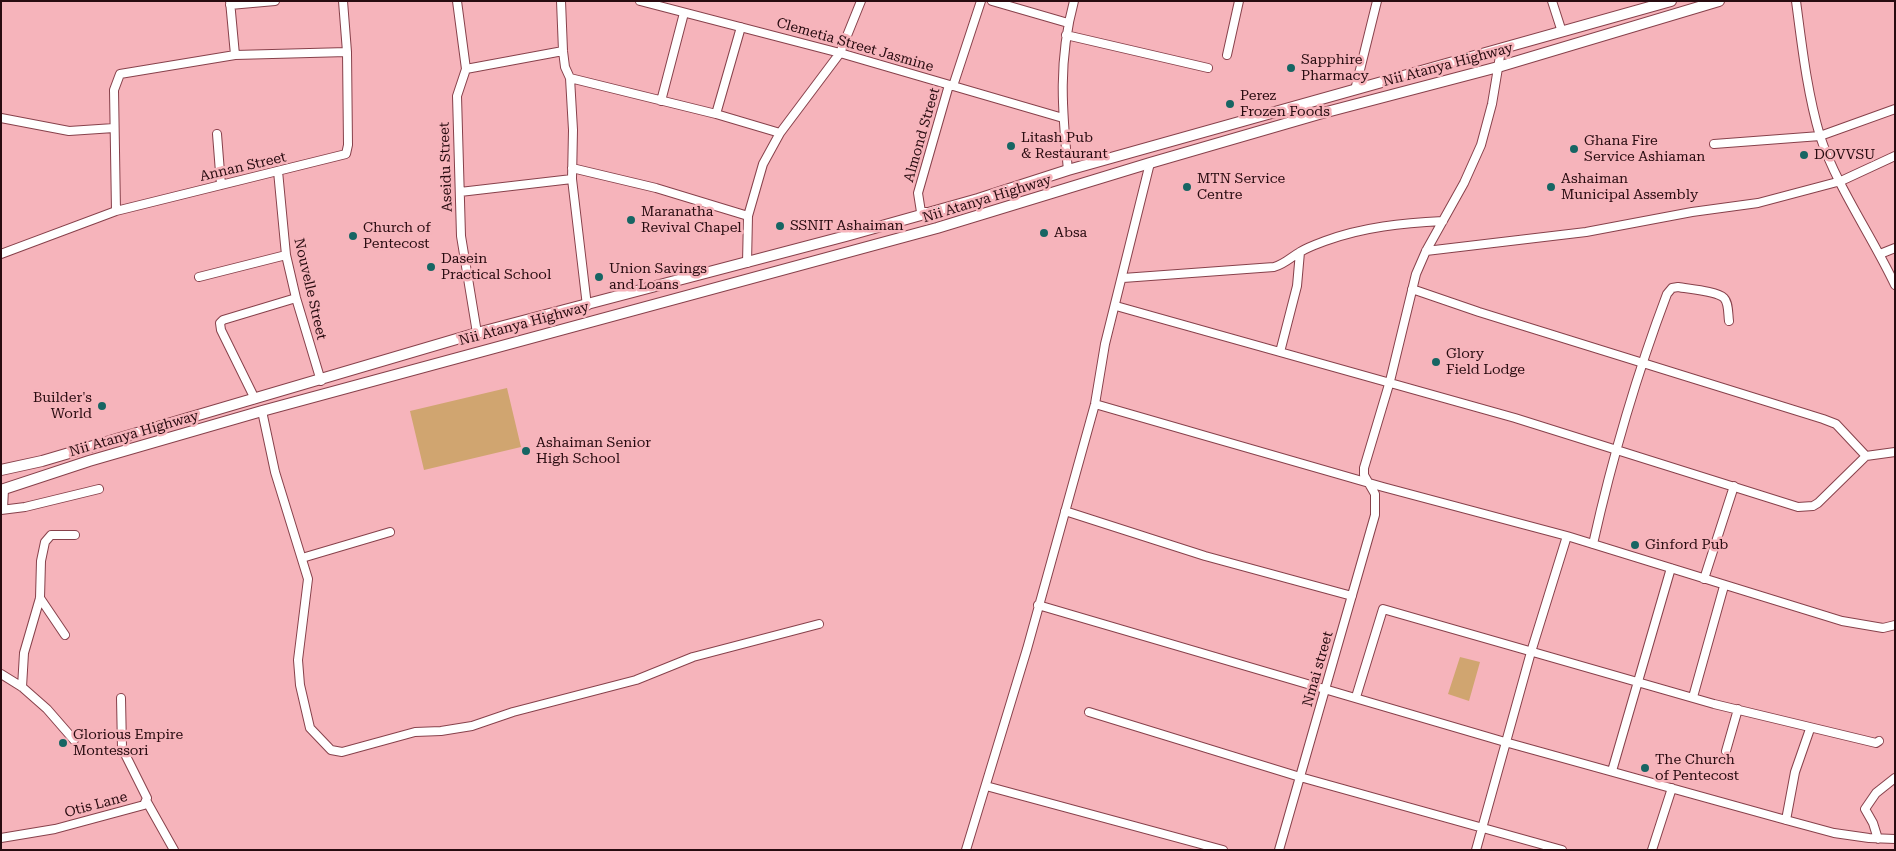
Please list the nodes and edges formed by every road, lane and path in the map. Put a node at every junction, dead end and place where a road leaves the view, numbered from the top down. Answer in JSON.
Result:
{"nodes":[{"id":1,"x":275,"y":1,"type":"edge"},
{"id":2,"x":343,"y":1,"type":"edge"},
{"id":3,"x":456,"y":1,"type":"edge"},
{"id":4,"x":561,"y":1,"type":"edge"},
{"id":5,"x":640,"y":1,"type":"edge"},
{"id":6,"x":861,"y":1,"type":"edge"},
{"id":7,"x":980,"y":1,"type":"edge"},
{"id":8,"x":992,"y":1,"type":"edge"},
{"id":9,"x":1074,"y":1,"type":"edge"},
{"id":10,"x":1238,"y":1,"type":"edge"},
{"id":11,"x":1377,"y":1,"type":"edge"},
{"id":12,"x":1552,"y":1,"type":"edge"},
{"id":13,"x":1671,"y":1,"type":"edge"},
{"id":14,"x":1719,"y":1,"type":"edge"},
{"id":15,"x":1796,"y":1,"type":"edge"},
{"id":16,"x":230,"y":3,"type":"edge"},
{"id":17,"x":684,"y":13,"type":"junction"},
{"id":18,"x":1068,"y":23,"type":"junction"},
{"id":19,"x":741,"y":27,"type":"junction"},
{"id":20,"x":1562,"y":32,"type":"junction"},
{"id":21,"x":1066,"y":35,"type":"junction"},
{"id":22,"x":1501,"y":50,"type":"junction"},
{"id":23,"x":563,"y":51,"type":"junction"},
{"id":24,"x":347,"y":52,"type":"junction"},
{"id":25,"x":840,"y":53,"type":"junction"},
{"id":26,"x":1227,"y":54,"type":"dead end"},
{"id":27,"x":235,"y":56,"type":"junction"},
{"id":28,"x":1498,"y":67,"type":"junction"},
{"id":29,"x":1208,"y":68,"type":"dead end"},
{"id":30,"x":466,"y":69,"type":"junction"},
{"id":31,"x":570,"y":78,"type":"junction"},
{"id":32,"x":951,"y":85,"type":"junction"},
{"id":33,"x":1355,"y":90,"type":"junction"},
{"id":34,"x":661,"y":100,"type":"junction"},
{"id":35,"x":1895,"y":109,"type":"edge"},
{"id":36,"x":716,"y":114,"type":"junction"},
{"id":37,"x":1,"y":118,"type":"edge"},
{"id":38,"x":1063,"y":118,"type":"junction"},
{"id":39,"x":114,"y":128,"type":"junction"},
{"id":40,"x":780,"y":133,"type":"junction"},
{"id":41,"x":217,"y":134,"type":"dead end"},
{"id":42,"x":1820,"y":136,"type":"junction"},
{"id":43,"x":1714,"y":144,"type":"dead end"},
{"id":44,"x":1895,"y":156,"type":"edge"},
{"id":45,"x":1150,"y":163,"type":"junction"},
{"id":46,"x":572,"y":168,"type":"junction"},
{"id":47,"x":1068,"y":170,"type":"junction"},
{"id":48,"x":278,"y":171,"type":"junction"},
{"id":49,"x":572,"y":180,"type":"junction"},
{"id":50,"x":1841,"y":181,"type":"junction"},
{"id":51,"x":222,"y":185,"type":"junction"},
{"id":52,"x":460,"y":192,"type":"junction"},
{"id":53,"x":116,"y":211,"type":"junction"},
{"id":54,"x":930,"y":212,"type":"junction"},
{"id":55,"x":748,"y":216,"type":"junction"},
{"id":56,"x":1443,"y":221,"type":"junction"},
{"id":57,"x":831,"y":240,"type":"junction"},
{"id":58,"x":1895,"y":248,"type":"edge"},
{"id":59,"x":1426,"y":251,"type":"junction"},
{"id":60,"x":1300,"y":252,"type":"junction"},
{"id":61,"x":1,"y":254,"type":"edge"},
{"id":62,"x":286,"y":254,"type":"junction"},
{"id":63,"x":1880,"y":254,"type":"junction"},
{"id":64,"x":836,"y":257,"type":"junction"},
{"id":65,"x":747,"y":263,"type":"junction"},
{"id":66,"x":199,"y":277,"type":"dead end"},
{"id":67,"x":1122,"y":278,"type":"junction"},
{"id":68,"x":1895,"y":285,"type":"edge"},
{"id":69,"x":1412,"y":289,"type":"junction"},
{"id":70,"x":296,"y":298,"type":"junction"},
{"id":71,"x":587,"y":306,"type":"junction"},
{"id":72,"x":1116,"y":306,"type":"junction"},
{"id":73,"x":570,"y":310,"type":"junction"},
{"id":74,"x":1729,"y":321,"type":"dead end"},
{"id":75,"x":573,"y":326,"type":"junction"},
{"id":76,"x":477,"y":334,"type":"junction"},
{"id":77,"x":1280,"y":352,"type":"junction"},
{"id":78,"x":1641,"y":362,"type":"junction"},
{"id":79,"x":321,"y":381,"type":"junction"},
{"id":80,"x":1390,"y":381,"type":"junction"},
{"id":81,"x":254,"y":399,"type":"junction"},
{"id":82,"x":1095,"y":404,"type":"junction"},
{"id":83,"x":262,"y":411,"type":"junction"},
{"id":84,"x":1615,"y":450,"type":"junction"},
{"id":85,"x":1895,"y":452,"type":"edge"},
{"id":86,"x":1866,"y":456,"type":"junction"},
{"id":87,"x":1,"y":470,"type":"edge"},
{"id":88,"x":1368,"y":483,"type":"junction"},
{"id":89,"x":1734,"y":486,"type":"junction"},
{"id":90,"x":3,"y":489,"type":"edge"},
{"id":91,"x":99,"y":489,"type":"dead end"},
{"id":92,"x":2,"y":510,"type":"edge"},
{"id":93,"x":1065,"y":511,"type":"junction"},
{"id":94,"x":390,"y":532,"type":"dead end"},
{"id":95,"x":75,"y":535,"type":"dead end"},
{"id":96,"x":1567,"y":536,"type":"junction"},
{"id":97,"x":1592,"y":544,"type":"junction"},
{"id":98,"x":302,"y":558,"type":"junction"},
{"id":99,"x":1671,"y":568,"type":"junction"},
{"id":100,"x":1704,"y":579,"type":"junction"},
{"id":101,"x":1724,"y":586,"type":"junction"},
{"id":102,"x":1352,"y":596,"type":"junction"},
{"id":103,"x":40,"y":598,"type":"junction"},
{"id":104,"x":1038,"y":605,"type":"junction"},
{"id":105,"x":819,"y":624,"type":"dead end"},
{"id":106,"x":1895,"y":625,"type":"edge"},
{"id":107,"x":65,"y":636,"type":"dead end"},
{"id":108,"x":1531,"y":652,"type":"junction"},
{"id":109,"x":1,"y":674,"type":"edge"},
{"id":110,"x":1638,"y":683,"type":"junction"},
{"id":111,"x":22,"y":687,"type":"junction"},
{"id":112,"x":1324,"y":688,"type":"junction"},
{"id":113,"x":1356,"y":697,"type":"junction"},
{"id":114,"x":1693,"y":697,"type":"junction"},
{"id":115,"x":121,"y":698,"type":"dead end"},
{"id":116,"x":1738,"y":708,"type":"junction"},
{"id":117,"x":1089,"y":712,"type":"dead end"},
{"id":118,"x":1810,"y":729,"type":"junction"},
{"id":119,"x":74,"y":740,"type":"dead end"},
{"id":120,"x":1880,"y":741,"type":"dead end"},
{"id":121,"x":1505,"y":742,"type":"junction"},
{"id":122,"x":1726,"y":751,"type":"dead end"},
{"id":123,"x":1612,"y":771,"type":"junction"},
{"id":124,"x":1300,"y":777,"type":"junction"},
{"id":125,"x":1895,"y":778,"type":"edge"},
{"id":126,"x":986,"y":786,"type":"junction"},
{"id":127,"x":1672,"y":788,"type":"junction"},
{"id":128,"x":147,"y":802,"type":"junction"},
{"id":129,"x":1786,"y":820,"type":"junction"},
{"id":130,"x":1483,"y":826,"type":"junction"},
{"id":131,"x":1,"y":838,"type":"edge"},
{"id":132,"x":1878,"y":839,"type":"junction"},
{"id":133,"x":1895,"y":839,"type":"edge"},
{"id":134,"x":174,"y":850,"type":"edge"},
{"id":135,"x":966,"y":850,"type":"edge"},
{"id":136,"x":1223,"y":850,"type":"edge"},
{"id":137,"x":1279,"y":850,"type":"edge"},
{"id":138,"x":1476,"y":850,"type":"edge"},
{"id":139,"x":1562,"y":850,"type":"edge"},
{"id":140,"x":1652,"y":850,"type":"edge"}],
"edges":[{"from":1,"to":16,"type":"street"},
{"from":2,"to":24,"type":"street","name":"Annan Street"},
{"from":3,"to":30,"type":"street","name":"Aseidu Street"},
{"from":4,"to":23,"type":"street"},
{"from":5,"to":17,"type":"street","name":"Clemetia Street Jasmine"},
{"from":6,"to":25,"type":"street"},
{"from":7,"to":32,"type":"street"},
{"from":8,"to":18,"type":"street"},
{"from":9,"to":18,"type":"street"},
{"from":10,"to":26,"type":"street"},
{"from":11,"to":33,"type":"street"},
{"from":12,"to":20,"type":"street"},
{"from":13,"to":20,"type":"main road"},
{"from":14,"to":28,"type":"main road","name":"Nii Atanya Highway"},
{"from":15,"to":42,"type":"street"},
{"from":16,"to":27,"type":"street"},
{"from":17,"to":19,"type":"street","name":"Clemetia Street Jasmine"},
{"from":17,"to":34,"type":"street"},
{"from":18,"to":21,"type":"street"},
{"from":19,"to":25,"type":"street","name":"Clemetia Street Jasmine"},
{"from":19,"to":36,"type":"street"},
{"from":20,"to":22,"type":"main road"},
{"from":21,"to":29,"type":"street"},
{"from":21,"to":38,"type":"street"},
{"from":22,"to":28,"type":"street"},
{"from":22,"to":33,"type":"main road"},
{"from":23,"to":30,"type":"street"},
{"from":23,"to":31,"type":"street"},
{"from":24,"to":27,"type":"street"},
{"from":24,"to":48,"type":"street","name":"Annan Street"},
{"from":25,"to":32,"type":"street","name":"Clemetia Street Jasmine"},
{"from":25,"to":40,"type":"street"},
{"from":27,"to":39,"type":"street"},
{"from":28,"to":45,"type":"main road","name":"Nii Atanya Highway"},
{"from":28,"to":56,"type":"street"},
{"from":30,"to":52,"type":"street","name":"Aseidu Street"},
{"from":31,"to":34,"type":"street"},
{"from":31,"to":46,"type":"street"},
{"from":32,"to":38,"type":"street","name":"Clemetia Street Jasmine"},
{"from":32,"to":54,"type":"street","name":"Almond Street"},
{"from":33,"to":47,"type":"main road"},
{"from":34,"to":36,"type":"street"},
{"from":35,"to":42,"type":"street"},
{"from":36,"to":40,"type":"street"},
{"from":37,"to":39,"type":"street"},
{"from":38,"to":47,"type":"street"},
{"from":39,"to":53,"type":"street"},
{"from":40,"to":55,"type":"street"},
{"from":41,"to":51,"type":"street"},
{"from":42,"to":43,"type":"street"},
{"from":42,"to":50,"type":"street"},
{"from":44,"to":50,"type":"street"},
{"from":45,"to":64,"type":"main road","name":"Nii Atanya Highway"},
{"from":45,"to":67,"type":"street"},
{"from":46,"to":49,"type":"street"},
{"from":46,"to":55,"type":"street"},
{"from":47,"to":54,"type":"main road"},
{"from":48,"to":51,"type":"street","name":"Annan Street"},
{"from":48,"to":62,"type":"street","name":"Nouvelle Street"},
{"from":49,"to":52,"type":"street"},
{"from":49,"to":71,"type":"street"},
{"from":50,"to":59,"type":"street"},
{"from":50,"to":63,"type":"street"},
{"from":51,"to":53,"type":"street","name":"Annan Street"},
{"from":52,"to":76,"type":"street","name":"Aseidu Street"},
{"from":53,"to":61,"type":"street","name":"Annan Street"},
{"from":54,"to":57,"type":"main road"},
{"from":55,"to":65,"type":"street"},
{"from":56,"to":59,"type":"street"},
{"from":56,"to":60,"type":"street"},
{"from":57,"to":64,"type":"main road"},
{"from":57,"to":65,"type":"main road"},
{"from":58,"to":63,"type":"street"},
{"from":59,"to":69,"type":"street"},
{"from":60,"to":67,"type":"street"},
{"from":60,"to":77,"type":"street"},
{"from":62,"to":66,"type":"street"},
{"from":62,"to":70,"type":"street","name":"Nouvelle Street"},
{"from":63,"to":68,"type":"street"},
{"from":64,"to":75,"type":"main road","name":"Nii Atanya Highway"},
{"from":65,"to":71,"type":"main road"},
{"from":67,"to":72,"type":"street"},
{"from":69,"to":78,"type":"street"},
{"from":69,"to":80,"type":"street"},
{"from":70,"to":79,"type":"street","name":"Nouvelle Street"},
{"from":70,"to":81,"type":"street"},
{"from":71,"to":73,"type":"main road"},
{"from":72,"to":77,"type":"street"},
{"from":72,"to":82,"type":"street"},
{"from":73,"to":75,"type":"main road"},
{"from":73,"to":76,"type":"main road"},
{"from":74,"to":78,"type":"street"},
{"from":75,"to":83,"type":"main road","name":"Nii Atanya Highway"},
{"from":76,"to":79,"type":"main road"},
{"from":77,"to":80,"type":"street"},
{"from":78,"to":84,"type":"street"},
{"from":78,"to":86,"type":"street"},
{"from":79,"to":81,"type":"main road"},
{"from":80,"to":84,"type":"street"},
{"from":80,"to":88,"type":"street"},
{"from":81,"to":87,"type":"main road"},
{"from":82,"to":88,"type":"street"},
{"from":82,"to":93,"type":"street"},
{"from":83,"to":90,"type":"main road","name":"Nii Atanya Highway"},
{"from":83,"to":98,"type":"street"},
{"from":84,"to":89,"type":"street"},
{"from":84,"to":97,"type":"street"},
{"from":85,"to":86,"type":"street"},
{"from":86,"to":89,"type":"street"},
{"from":88,"to":96,"type":"street"},
{"from":88,"to":102,"type":"street","name":"Nmai street"},
{"from":89,"to":100,"type":"street"},
{"from":90,"to":92,"type":"street"},
{"from":91,"to":92,"type":"street"},
{"from":93,"to":102,"type":"street"},
{"from":93,"to":104,"type":"street"},
{"from":94,"to":98,"type":"street"},
{"from":95,"to":103,"type":"street"},
{"from":96,"to":97,"type":"street"},
{"from":96,"to":108,"type":"street"},
{"from":97,"to":99,"type":"street"},
{"from":98,"to":105,"type":"street"},
{"from":99,"to":100,"type":"street"},
{"from":99,"to":110,"type":"street"},
{"from":100,"to":101,"type":"street"},
{"from":101,"to":106,"type":"street"},
{"from":101,"to":114,"type":"street"},
{"from":102,"to":112,"type":"street","name":"Nmai street"},
{"from":103,"to":107,"type":"street"},
{"from":103,"to":111,"type":"street"},
{"from":104,"to":112,"type":"street"},
{"from":104,"to":126,"type":"street"},
{"from":108,"to":110,"type":"street"},
{"from":108,"to":113,"type":"street"},
{"from":108,"to":121,"type":"street"},
{"from":109,"to":111,"type":"street"},
{"from":110,"to":114,"type":"street"},
{"from":110,"to":123,"type":"street"},
{"from":111,"to":119,"type":"street"},
{"from":112,"to":113,"type":"street"},
{"from":112,"to":124,"type":"street","name":"Nmai street"},
{"from":113,"to":121,"type":"street"},
{"from":114,"to":116,"type":"street"},
{"from":115,"to":128,"type":"street","name":"Otis Lane"},
{"from":116,"to":118,"type":"street"},
{"from":116,"to":122,"type":"street"},
{"from":117,"to":124,"type":"street"},
{"from":118,"to":120,"type":"street"},
{"from":118,"to":129,"type":"street"},
{"from":121,"to":123,"type":"street"},
{"from":121,"to":130,"type":"street"},
{"from":123,"to":127,"type":"street"},
{"from":124,"to":130,"type":"street"},
{"from":124,"to":137,"type":"street","name":"Nmai street"},
{"from":125,"to":132,"type":"street"},
{"from":126,"to":135,"type":"street"},
{"from":126,"to":136,"type":"street"},
{"from":127,"to":129,"type":"street"},
{"from":127,"to":140,"type":"street"},
{"from":128,"to":131,"type":"street","name":"Otis Lane"},
{"from":128,"to":134,"type":"street"},
{"from":129,"to":132,"type":"street"},
{"from":130,"to":138,"type":"street"},
{"from":130,"to":139,"type":"street"},
{"from":132,"to":133,"type":"street"}]}
